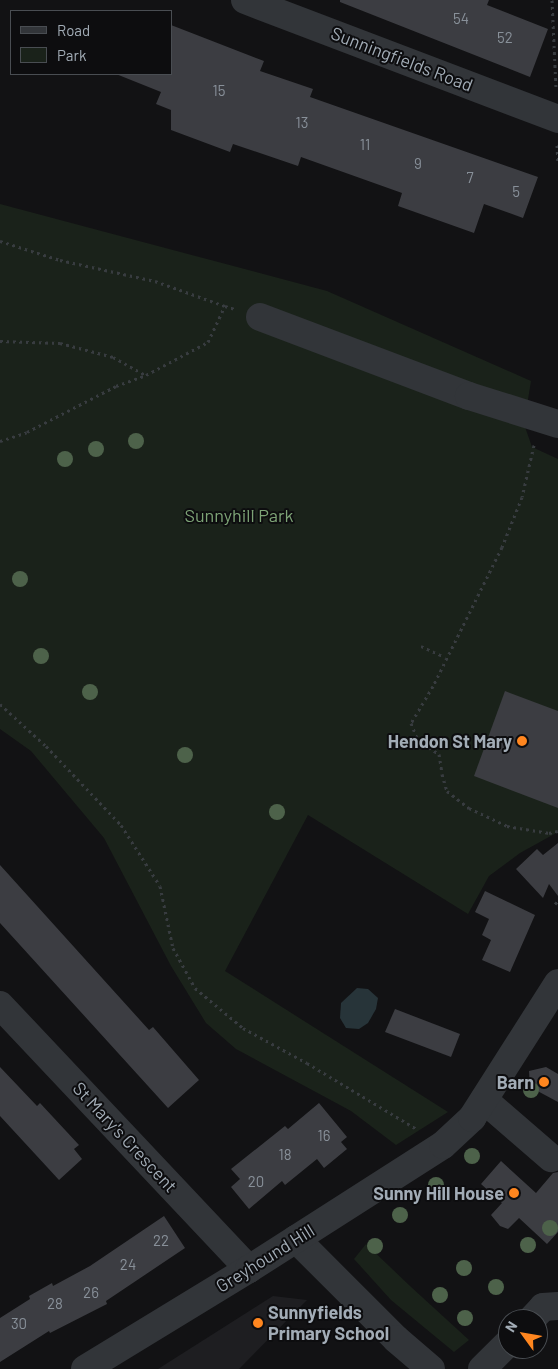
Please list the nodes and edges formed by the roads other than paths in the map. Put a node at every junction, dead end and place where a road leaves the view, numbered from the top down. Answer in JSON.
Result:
{"nodes":[{"id":1,"x":245,"y":0,"type":"edge"},
{"id":2,"x":557,"y":107,"type":"edge"},
{"id":3,"x":260,"y":317,"type":"road end"},
{"id":4,"x":546,"y":421,"type":"edge"},
{"id":5,"x":558,"y":983,"type":"edge"},
{"id":6,"x":0,"y":1005,"type":"edge"},
{"id":7,"x":484,"y":1100,"type":"junction"},
{"id":8,"x":551,"y":1158,"type":"dead end"},
{"id":9,"x":296,"y":1239,"type":"junction"},
{"id":10,"x":249,"y":1269,"type":"junction"},
{"id":11,"x":498,"y":1353,"type":"edge"},
{"id":12,"x":85,"y":1369,"type":"edge"},
{"id":13,"x":431,"y":1369,"type":"edge"},
{"id":14,"x":482,"y":1369,"type":"edge"}],
"edges":[{"from":1,"to":2,"type":"street","name":"Sunningfields Road"},
{"from":3,"to":4,"type":"street"},
{"from":5,"to":7,"type":"street","name":"Greyhound Hill"},
{"from":6,"to":10,"type":"street","name":"St Mary's Crescent"},
{"from":7,"to":8,"type":"street"},
{"from":7,"to":9,"type":"street","name":"Greyhound Hill"},
{"from":9,"to":10,"type":"street","name":"Greyhound Hill"},
{"from":9,"to":13,"type":"street"},
{"from":10,"to":12,"type":"street","name":"Greyhound Hill"},
{"from":11,"to":14,"type":"street"}]}
